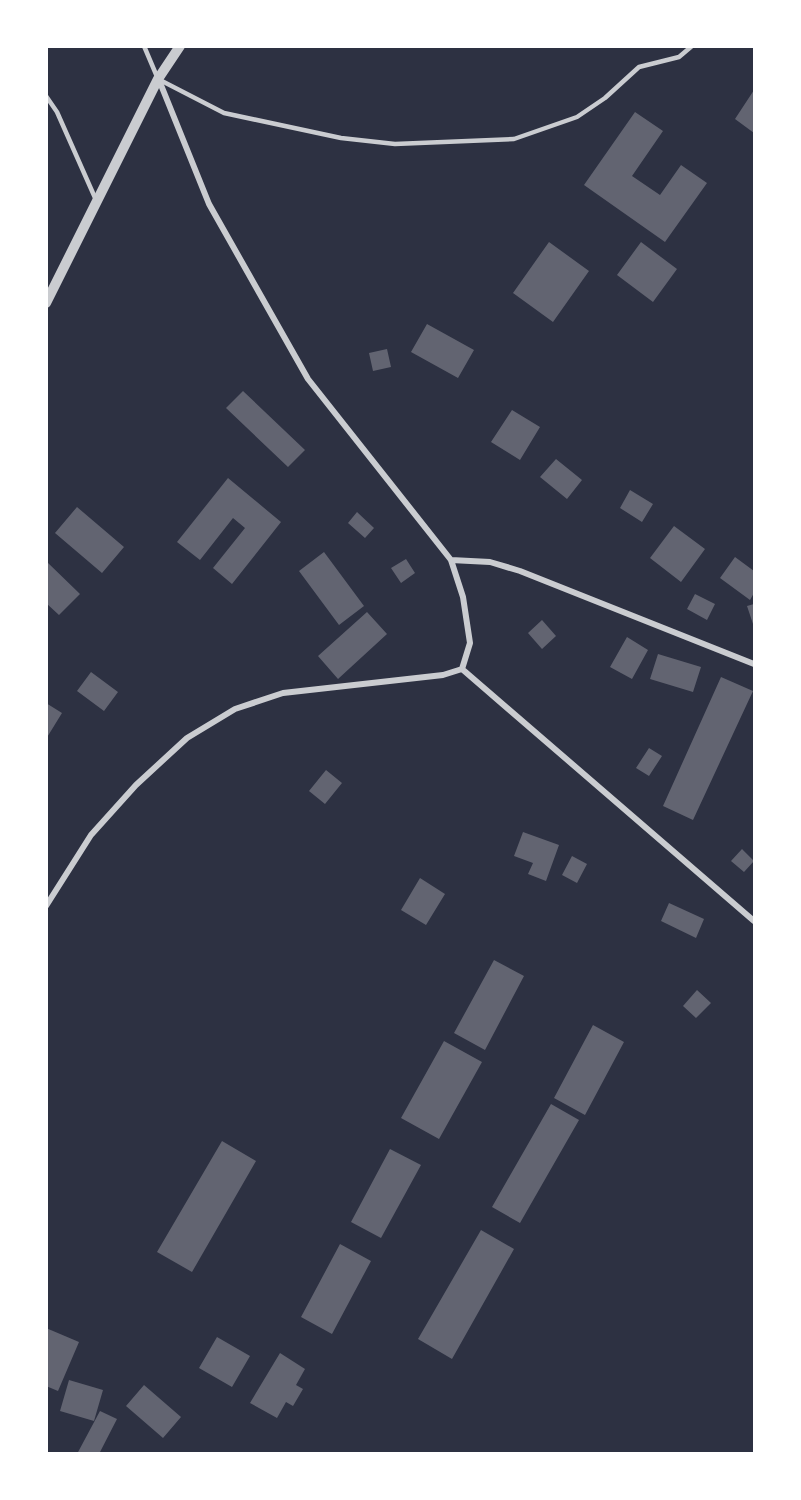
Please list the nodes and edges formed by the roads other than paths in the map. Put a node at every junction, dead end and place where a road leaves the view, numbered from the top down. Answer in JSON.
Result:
{"nodes":[{"id":1,"x":144,"y":46,"type":"edge"},
{"id":2,"x":180,"y":46,"type":"edge"},
{"id":3,"x":692,"y":46,"type":"edge"},
{"id":4,"x":158,"y":79,"type":"junction"},
{"id":5,"x":46,"y":96,"type":"edge"},
{"id":6,"x":97,"y":202,"type":"junction"},
{"id":7,"x":46,"y":303,"type":"edge"},
{"id":8,"x":451,"y":560,"type":"junction"},
{"id":9,"x":754,"y":664,"type":"edge"},
{"id":10,"x":462,"y":669,"type":"junction"},
{"id":11,"x":46,"y":906,"type":"edge"},
{"id":12,"x":754,"y":921,"type":"edge"}],
"edges":[{"from":1,"to":4,"type":"lane"},
{"from":2,"to":4,"type":"street"},
{"from":3,"to":4,"type":"lane"},
{"from":4,"to":6,"type":"street"},
{"from":4,"to":8,"type":"street"},
{"from":5,"to":6,"type":"lane"},
{"from":6,"to":7,"type":"street"},
{"from":8,"to":9,"type":"street"},
{"from":8,"to":10,"type":"street"},
{"from":10,"to":11,"type":"street"},
{"from":10,"to":12,"type":"street"}]}
